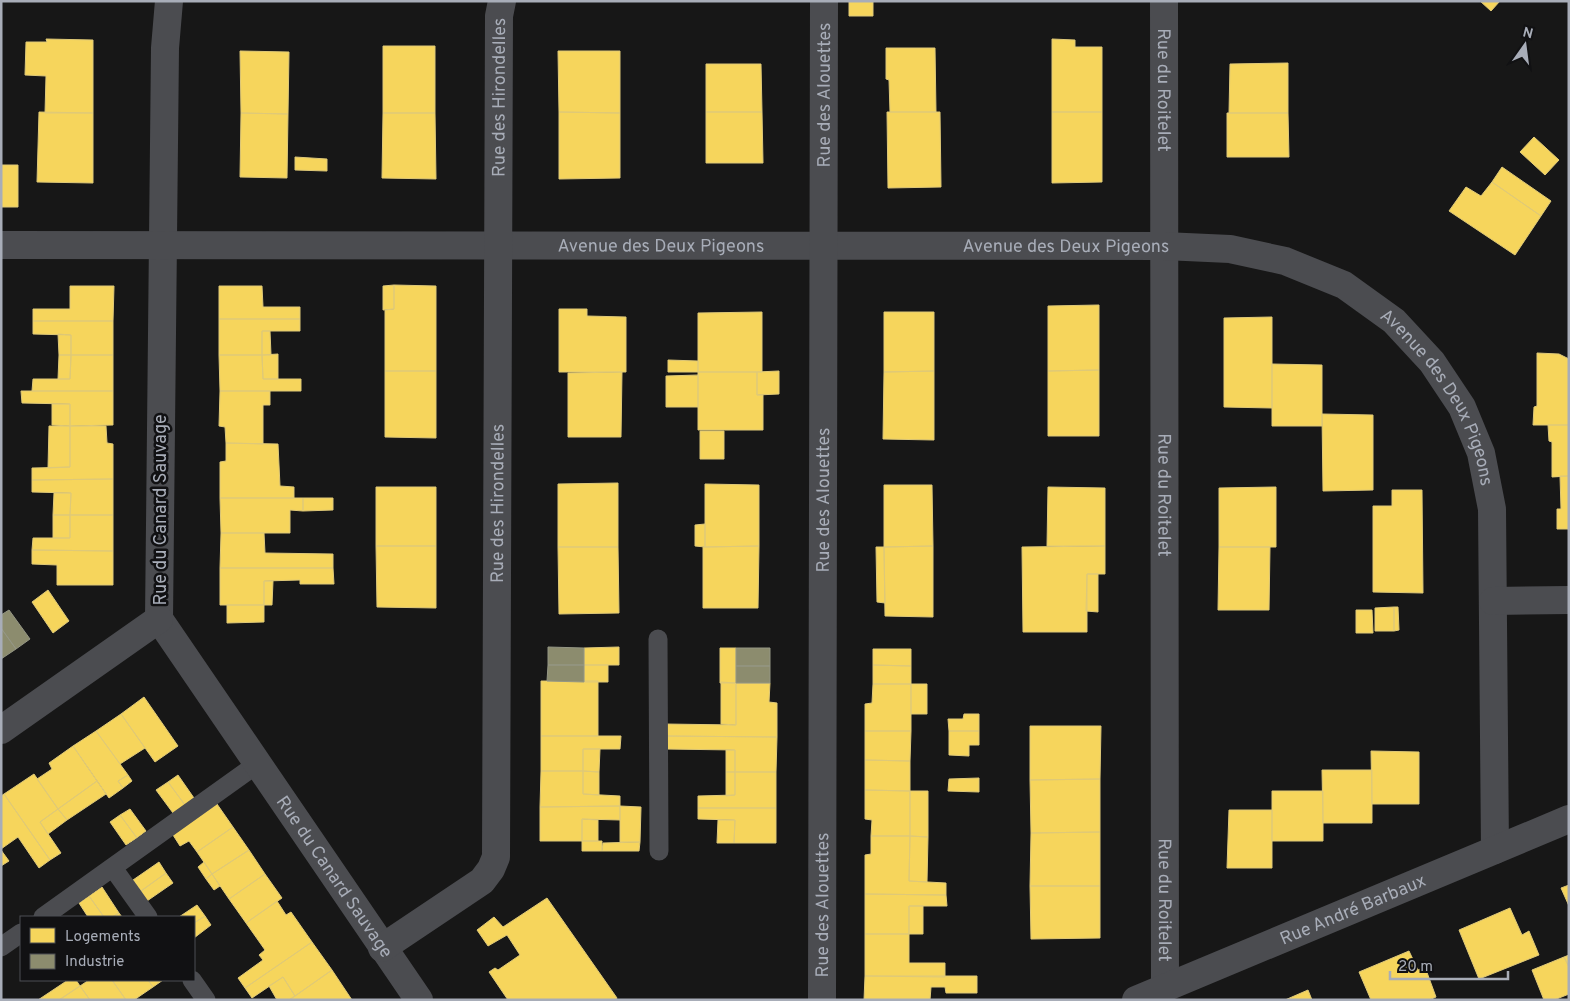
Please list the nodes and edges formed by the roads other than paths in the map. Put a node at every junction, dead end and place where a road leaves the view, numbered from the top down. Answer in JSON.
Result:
{"nodes":[{"id":1,"x":169,"y":1,"type":"edge"},
{"id":2,"x":502,"y":1,"type":"edge"},
{"id":3,"x":824,"y":1,"type":"edge"},
{"id":4,"x":1164,"y":1,"type":"edge"},
{"id":5,"x":1,"y":245,"type":"edge"},
{"id":6,"x":162,"y":245,"type":"junction"},
{"id":7,"x":499,"y":245,"type":"junction"},
{"id":8,"x":823,"y":246,"type":"junction"},
{"id":9,"x":1164,"y":246,"type":"junction"},
{"id":10,"x":1569,"y":600,"type":"edge"},
{"id":11,"x":1493,"y":601,"type":"junction"},
{"id":12,"x":159,"y":619,"type":"junction"},
{"id":13,"x":658,"y":639,"type":"dead end"},
{"id":14,"x":1,"y":730,"type":"edge"},
{"id":15,"x":257,"y":764,"type":"junction"},
{"id":16,"x":1569,"y":819,"type":"edge"},
{"id":17,"x":659,"y":850,"type":"dead end"},
{"id":18,"x":1495,"y":850,"type":"junction"},
{"id":19,"x":113,"y":868,"type":"junction"},
{"id":20,"x":44,"y":916,"type":"edge"},
{"id":21,"x":147,"y":916,"type":"edge"},
{"id":22,"x":20,"y":934,"type":"edge"},
{"id":23,"x":1,"y":947,"type":"edge"},
{"id":24,"x":382,"y":948,"type":"junction"},
{"id":25,"x":193,"y":981,"type":"edge"},
{"id":26,"x":1165,"y":988,"type":"junction"},
{"id":27,"x":206,"y":1000,"type":"edge"},
{"id":28,"x":419,"y":1000,"type":"edge"},
{"id":29,"x":822,"y":1000,"type":"edge"},
{"id":30,"x":1136,"y":1000,"type":"edge"}],
"edges":[{"from":1,"to":6,"type":"street","name":"Rue du Canard Sauvage"},
{"from":2,"to":7,"type":"street","name":"Rue des Hirondelles"},
{"from":3,"to":8,"type":"street","name":"Rue des Alouettes"},
{"from":4,"to":9,"type":"street","name":"Rue du Roitelet"},
{"from":5,"to":6,"type":"street","name":"Avenue des Deux Pigeons"},
{"from":6,"to":7,"type":"street","name":"Avenue des Deux Pigeons"},
{"from":6,"to":12,"type":"street","name":"Rue du Canard Sauvage"},
{"from":7,"to":8,"type":"street","name":"Avenue des Deux Pigeons"},
{"from":7,"to":24,"type":"street","name":"Rue des Hirondelles"},
{"from":8,"to":9,"type":"street","name":"Avenue des Deux Pigeons"},
{"from":8,"to":29,"type":"street","name":"Rue des Alouettes"},
{"from":9,"to":11,"type":"street","name":"Avenue des Deux Pigeons"},
{"from":9,"to":26,"type":"street","name":"Rue du Roitelet"},
{"from":10,"to":11,"type":"street"},
{"from":11,"to":18,"type":"street","name":"Avenue des Deux Pigeons"},
{"from":12,"to":14,"type":"street"},
{"from":12,"to":15,"type":"street","name":"Rue du Canard Sauvage"},
{"from":13,"to":17,"type":"lane"},
{"from":15,"to":19,"type":"lane"},
{"from":15,"to":24,"type":"street","name":"Rue du Canard Sauvage"},
{"from":16,"to":18,"type":"street","name":"Rue André Barbaux"},
{"from":18,"to":26,"type":"street","name":"Rue André Barbaux"},
{"from":19,"to":20,"type":"lane"},
{"from":19,"to":21,"type":"lane"},
{"from":22,"to":23,"type":"lane"},
{"from":24,"to":28,"type":"street","name":"Rue du Canard Sauvage"},
{"from":25,"to":27,"type":"lane"},
{"from":26,"to":30,"type":"street","name":"Rue André Barbaux"}]}
